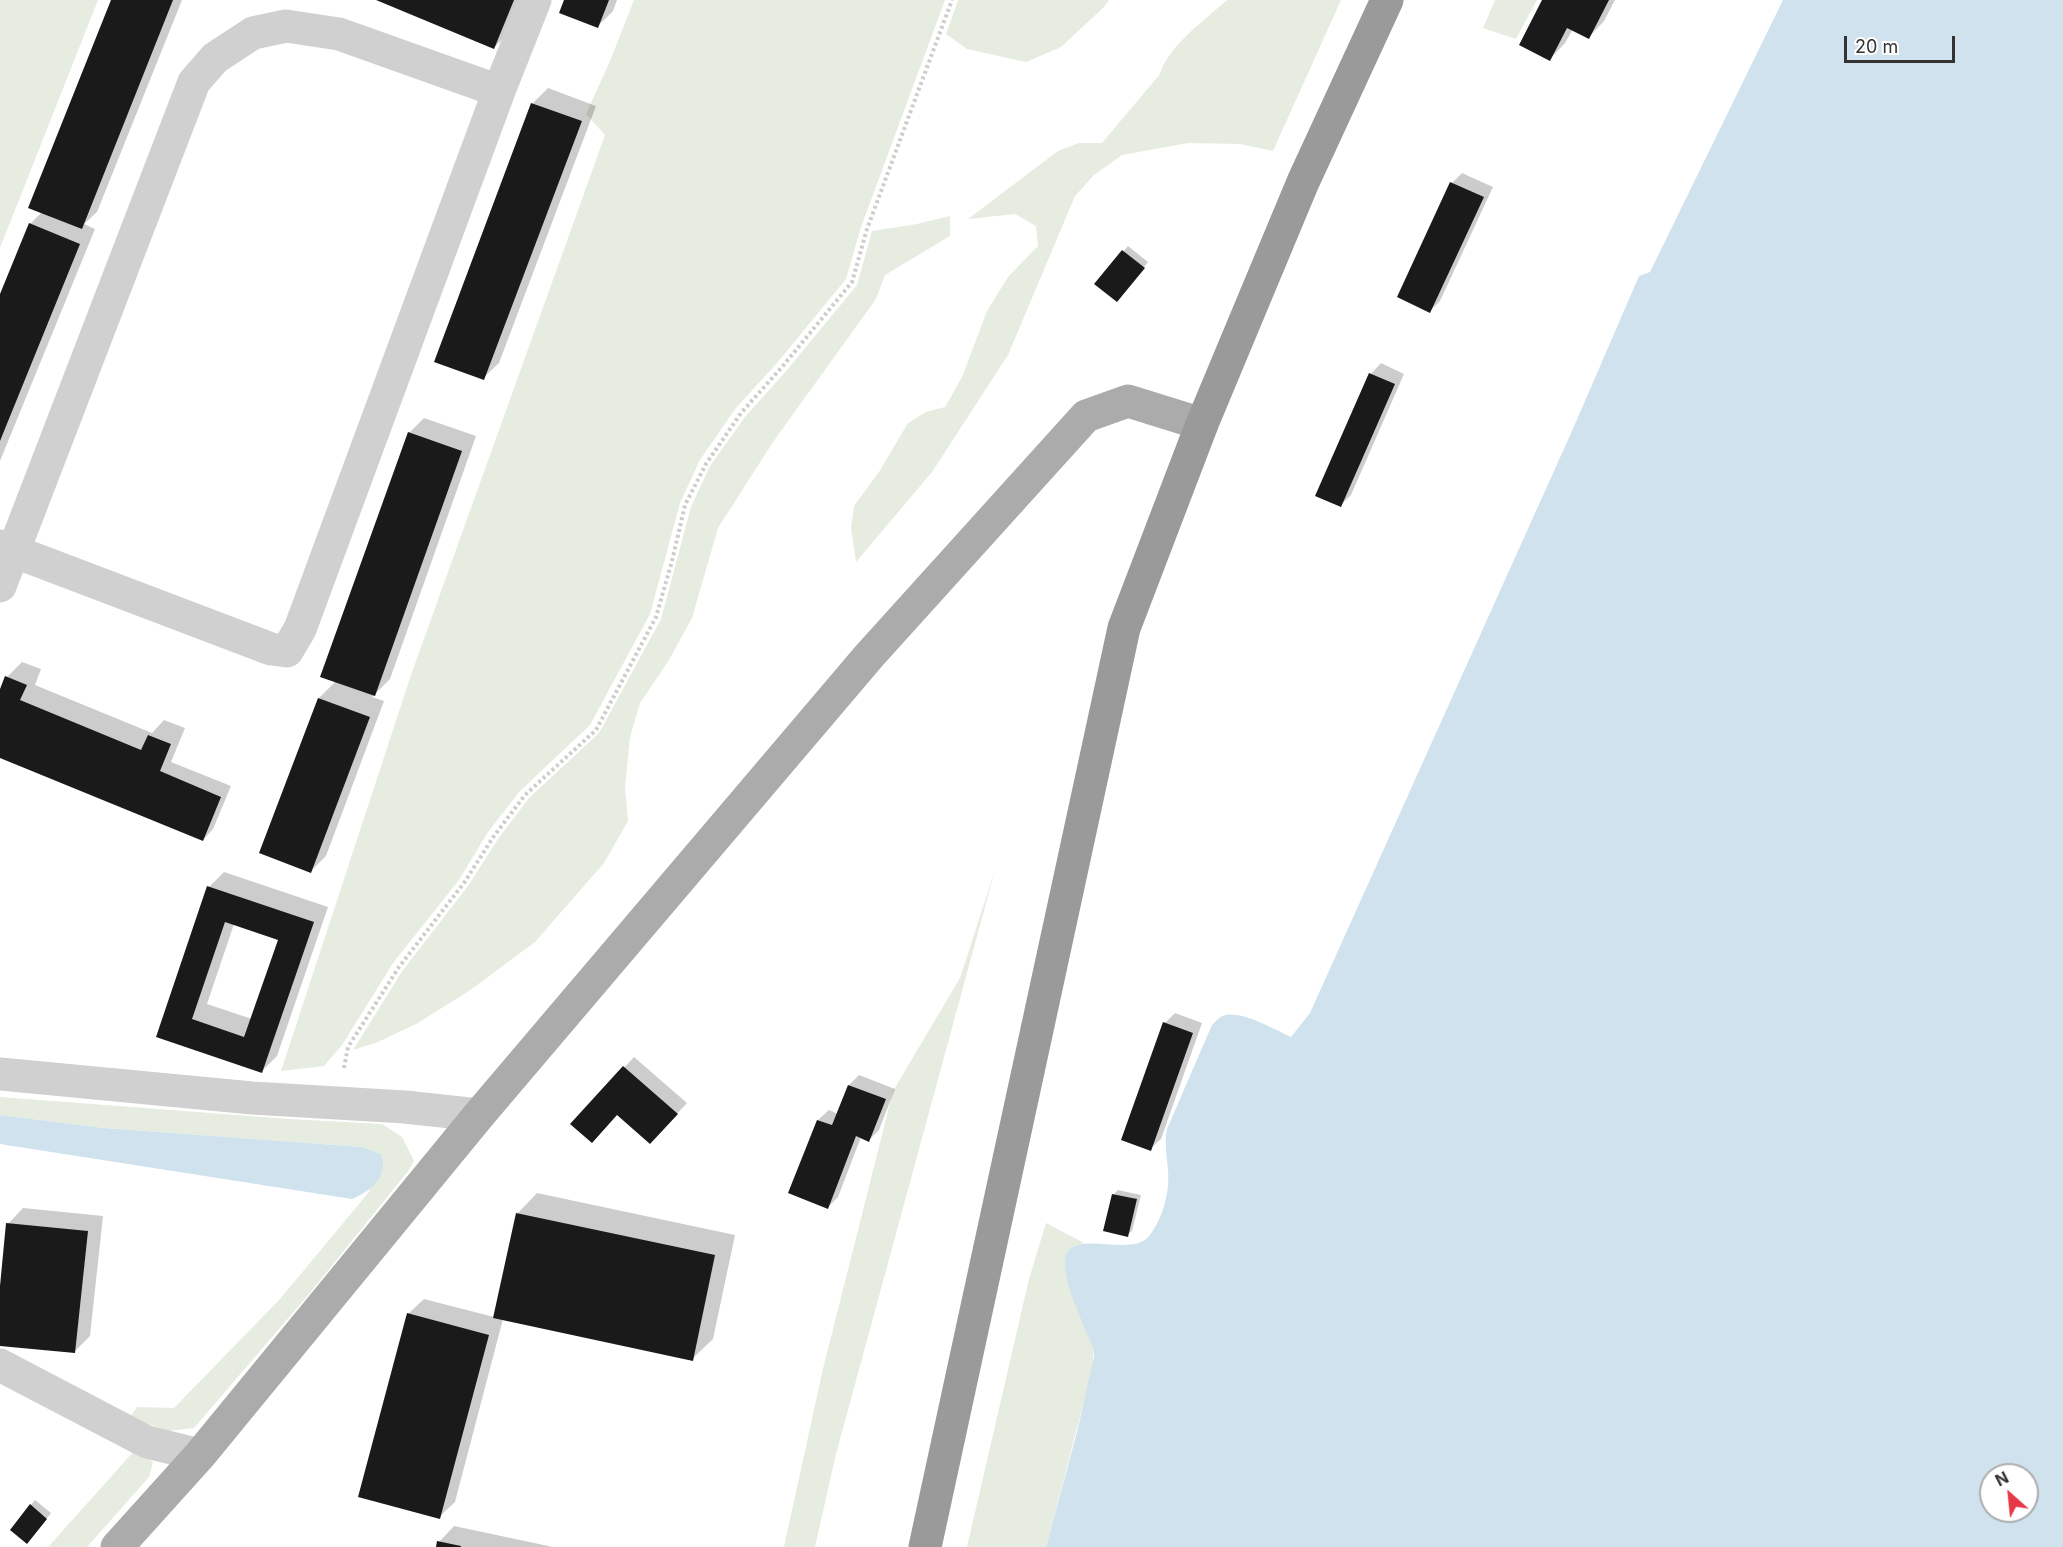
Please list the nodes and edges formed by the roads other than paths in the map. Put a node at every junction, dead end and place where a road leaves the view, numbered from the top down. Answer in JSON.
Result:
{"nodes":[{"id":1,"x":535,"y":0,"type":"edge"},
{"id":2,"x":1387,"y":0,"type":"edge"},
{"id":3,"x":499,"y":92,"type":"junction"},
{"id":4,"x":1202,"y":424,"type":"junction"},
{"id":5,"x":7,"y":549,"type":"edge"},
{"id":6,"x":0,"y":586,"type":"edge"},
{"id":7,"x":0,"y":1074,"type":"edge"},
{"id":8,"x":479,"y":1115,"type":"junction"},
{"id":9,"x":0,"y":1365,"type":"edge"},
{"id":10,"x":200,"y":1455,"type":"junction"},
{"id":11,"x":117,"y":1547,"type":"edge"},
{"id":12,"x":925,"y":1547,"type":"edge"}],
"edges":[{"from":1,"to":3,"type":"street"},
{"from":2,"to":4,"type":"highway"},
{"from":3,"to":5,"type":"street"},
{"from":3,"to":5,"type":"street"},
{"from":4,"to":8,"type":"main road"},
{"from":4,"to":12,"type":"highway"},
{"from":5,"to":6,"type":"street"},
{"from":7,"to":8,"type":"street"},
{"from":8,"to":10,"type":"main road"},
{"from":9,"to":10,"type":"street"},
{"from":10,"to":11,"type":"main road"}]}
